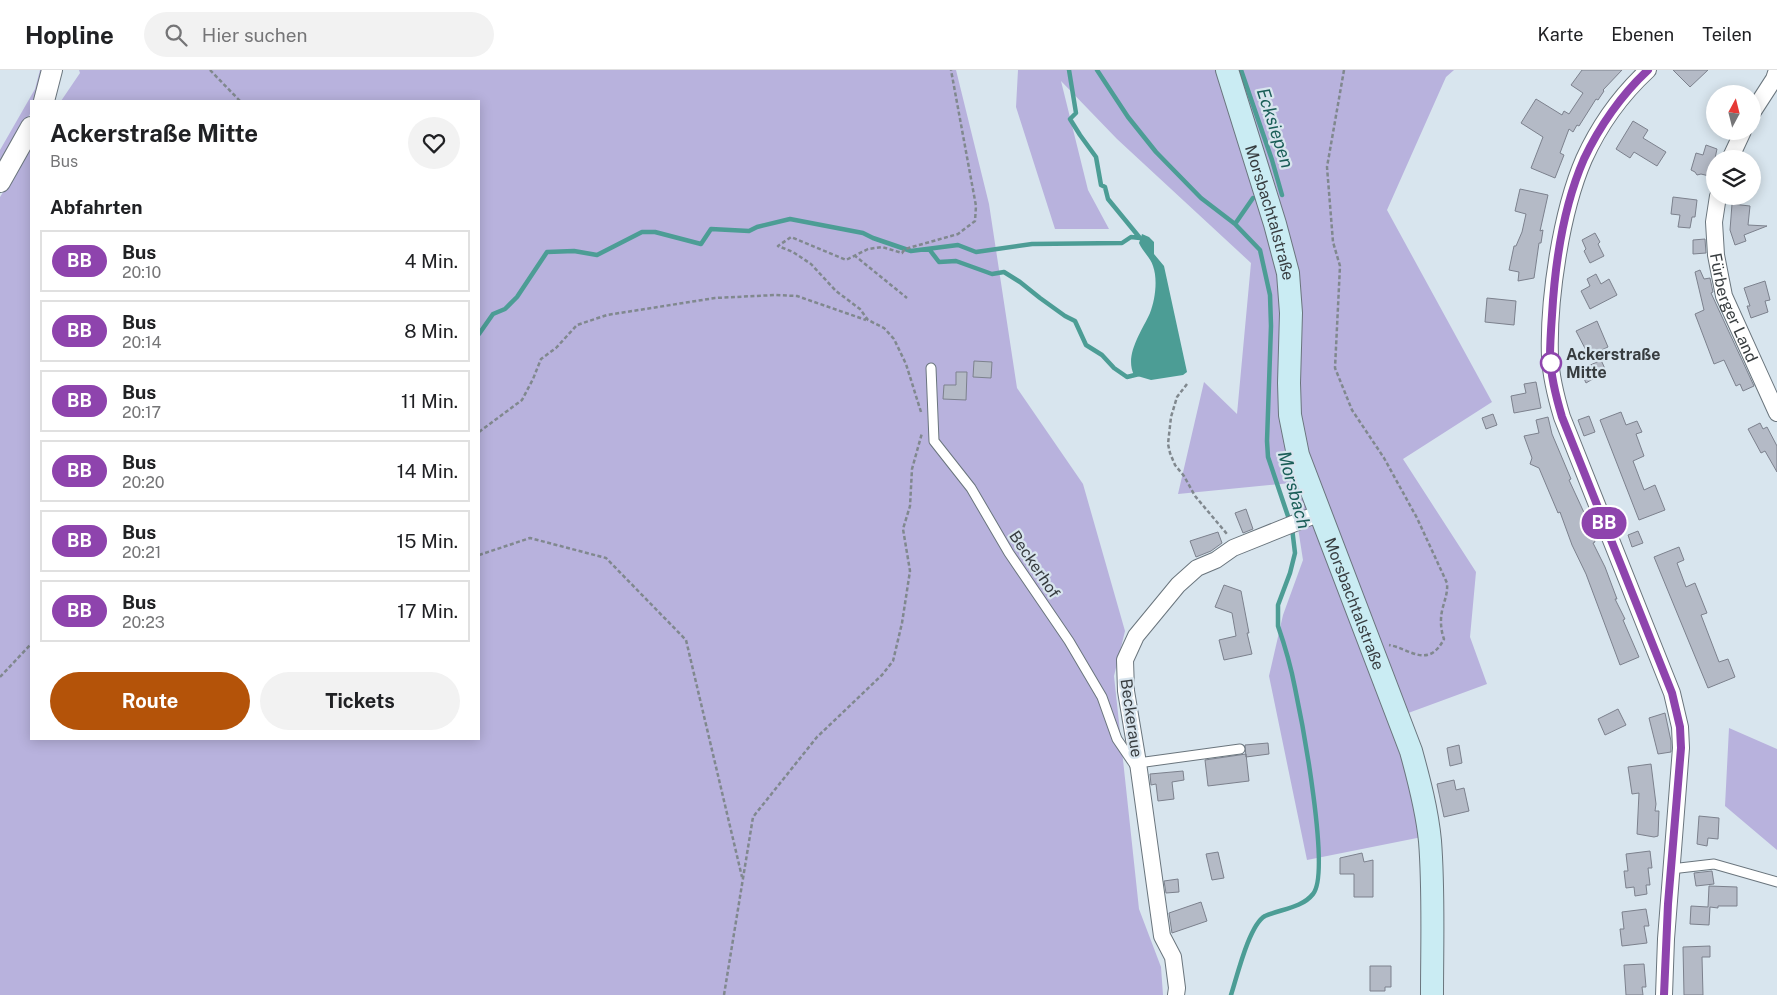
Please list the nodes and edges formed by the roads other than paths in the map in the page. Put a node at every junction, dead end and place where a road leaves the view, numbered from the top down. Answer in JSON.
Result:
{"nodes":[{"id":1,"x":52,"y":70,"type":"edge"},
{"id":2,"x":1227,"y":70,"type":"edge"},
{"id":3,"x":1648,"y":70,"type":"edge"},
{"id":4,"x":1776,"y":80,"type":"edge"},
{"id":5,"x":44,"y":100,"type":"edge"},
{"id":6,"x":1761,"y":101,"type":"edge"},
{"id":7,"x":30,"y":129,"type":"edge"},
{"id":8,"x":0,"y":182,"type":"edge"},
{"id":9,"x":1717,"y":205,"type":"edge"},
{"id":10,"x":931,"y":368,"type":"dead end"},
{"id":11,"x":1777,"y":413,"type":"edge"},
{"id":12,"x":1311,"y":516,"type":"junction"},
{"id":13,"x":1240,"y":749,"type":"dead end"},
{"id":14,"x":1139,"y":767,"type":"junction"},
{"id":15,"x":1671,"y":869,"type":"junction"},
{"id":16,"x":1777,"y":882,"type":"edge"},
{"id":17,"x":1176,"y":995,"type":"edge"},
{"id":18,"x":1432,"y":995,"type":"edge"},
{"id":19,"x":1664,"y":995,"type":"edge"}],
"edges":[{"from":1,"to":5,"type":"street"},
{"from":2,"to":12,"type":"main road","name":"Morsbachtalstraße"},
{"from":3,"to":15,"type":"street"},
{"from":4,"to":6,"type":"street"},
{"from":7,"to":8,"type":"street"},
{"from":9,"to":11,"type":"street","name":"Fürberger Land"},
{"from":10,"to":14,"type":"lane","name":"Beckerhof"},
{"from":12,"to":14,"type":"street","name":"Beckeraue"},
{"from":12,"to":18,"type":"main road","name":"Morsbachtalstraße"},
{"from":13,"to":14,"type":"lane"},
{"from":14,"to":17,"type":"street","name":"Beckeraue"},
{"from":15,"to":16,"type":"lane"},
{"from":15,"to":19,"type":"street"}]}
